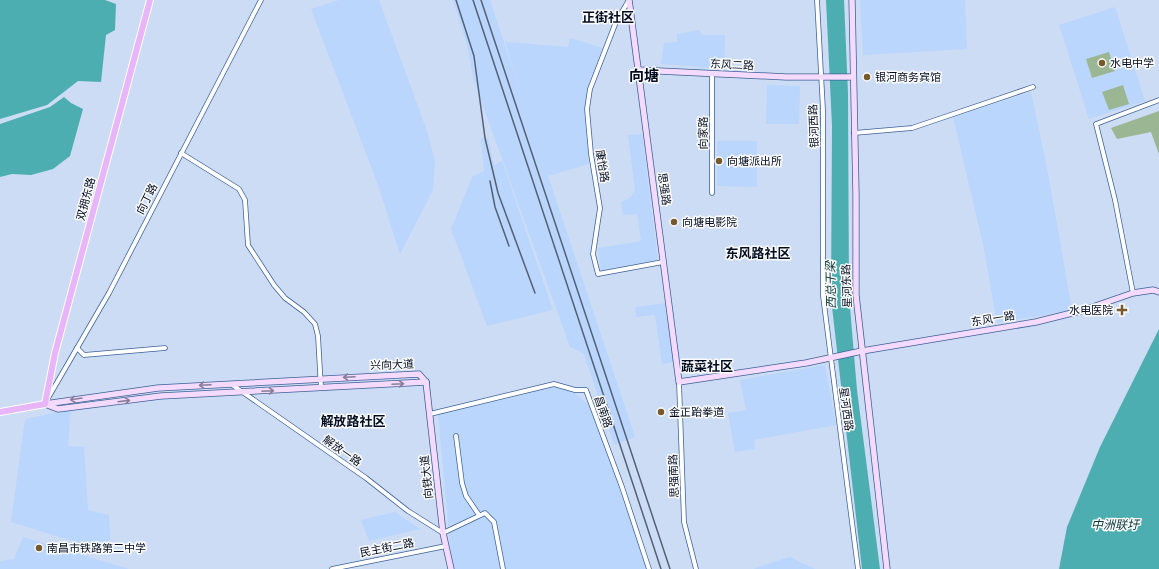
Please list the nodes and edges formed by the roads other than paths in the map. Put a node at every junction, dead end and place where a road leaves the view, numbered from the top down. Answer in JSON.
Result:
{"nodes":[{"id":1,"x":150,"y":0,"type":"edge"},
{"id":2,"x":261,"y":0,"type":"edge"},
{"id":3,"x":629,"y":0,"type":"edge"},
{"id":4,"x":817,"y":0,"type":"edge"},
{"id":5,"x":852,"y":0,"type":"edge"},
{"id":6,"x":638,"y":70,"type":"junction"},
{"id":7,"x":712,"y":74,"type":"junction"},
{"id":8,"x":850,"y":77,"type":"junction"},
{"id":9,"x":822,"y":78,"type":"junction"},
{"id":10,"x":1033,"y":87,"type":"dead end"},
{"id":11,"x":1159,"y":100,"type":"edge"},
{"id":12,"x":854,"y":133,"type":"junction"},
{"id":13,"x":181,"y":153,"type":"junction"},
{"id":14,"x":712,"y":193,"type":"dead end"},
{"id":15,"x":824,"y":252,"type":"joint"},
{"id":16,"x":663,"y":262,"type":"junction"},
{"id":17,"x":1159,"y":292,"type":"edge"},
{"id":18,"x":1133,"y":293,"type":"junction"},
{"id":19,"x":77,"y":348,"type":"junction"},
{"id":20,"x":165,"y":348,"type":"dead end"},
{"id":21,"x":862,"y":351,"type":"junction"},
{"id":22,"x":830,"y":358,"type":"junction"},
{"id":23,"x":321,"y":379,"type":"junction"},
{"id":24,"x":426,"y":382,"type":"junction"},
{"id":25,"x":679,"y":382,"type":"junction"},
{"id":26,"x":231,"y":383,"type":"junction"},
{"id":27,"x":321,"y":388,"type":"junction"},
{"id":28,"x":243,"y":392,"type":"junction"},
{"id":29,"x":45,"y":404,"type":"junction"},
{"id":30,"x":0,"y":412,"type":"edge"},
{"id":31,"x":430,"y":414,"type":"junction"},
{"id":32,"x":456,"y":436,"type":"dead end"},
{"id":33,"x":479,"y":515,"type":"junction"},
{"id":34,"x":443,"y":533,"type":"junction"},
{"id":35,"x":446,"y":546,"type":"junction"},
{"id":36,"x":332,"y":569,"type":"edge"},
{"id":37,"x":451,"y":569,"type":"edge"},
{"id":38,"x":503,"y":569,"type":"edge"},
{"id":39,"x":650,"y":569,"type":"edge"},
{"id":40,"x":696,"y":569,"type":"edge"},
{"id":41,"x":858,"y":569,"type":"edge"},
{"id":42,"x":888,"y":569,"type":"edge"}],
"edges":[{"from":1,"to":29,"type":"main road","name":"双拥东路"},
{"from":2,"to":13,"type":"street","name":"向丁路"},
{"from":3,"to":6,"type":"street","name":"思强路"},
{"from":3,"to":16,"type":"street","name":"康怡路"},
{"from":4,"to":9,"type":"street","name":"银河西路"},
{"from":5,"to":8,"type":"street","name":"星河东路"},
{"from":6,"to":7,"type":"street","name":"东风二路"},
{"from":6,"to":16,"type":"street","name":"思强路"},
{"from":7,"to":9,"type":"street","name":"东风二路"},
{"from":7,"to":14,"type":"street","name":"向家路"},
{"from":8,"to":9,"type":"street","name":"东风二路"},
{"from":8,"to":12,"type":"street","name":"星河东路"},
{"from":9,"to":15,"type":"street","name":"银河西路"},
{"from":10,"to":12,"type":"street"},
{"from":11,"to":18,"type":"street"},
{"from":12,"to":21,"type":"street","name":"星河东路"},
{"from":13,"to":19,"type":"street","name":"向丁路"},
{"from":13,"to":23,"type":"street"},
{"from":15,"to":22,"type":"street","name":"星河西路"},
{"from":16,"to":25,"type":"street","name":"思强路"},
{"from":17,"to":18,"type":"street","name":"东风一路"},
{"from":18,"to":21,"type":"street","name":"东风一路"},
{"from":19,"to":20,"type":"street"},
{"from":19,"to":29,"type":"street","name":"向丁路"},
{"from":21,"to":22,"type":"street","name":"东风一路"},
{"from":21,"to":42,"type":"street","name":"星河东路"},
{"from":22,"to":25,"type":"street"},
{"from":22,"to":41,"type":"street","name":"星河西路"},
{"from":24,"to":23,"type":"street","name":"兴向大道","one_way":true},
{"from":23,"to":26,"type":"street","name":"兴向大道"},
{"from":23,"to":27,"type":"street"},
{"from":27,"to":24,"type":"street","name":"兴向大道","one_way":true},
{"from":24,"to":31,"type":"street","name":"向铁大道"},
{"from":25,"to":40,"type":"street","name":"思强南路"},
{"from":26,"to":28,"type":"street","name":"解放一路"},
{"from":26,"to":29,"type":"street","name":"兴向大道","one_way":true},
{"from":28,"to":27,"type":"street","name":"兴向大道","one_way":true},
{"from":29,"to":28,"type":"street","name":"兴向大道","one_way":true},
{"from":28,"to":34,"type":"street","name":"解放一路"},
{"from":29,"to":30,"type":"main road","name":"兴向大道"},
{"from":31,"to":34,"type":"street","name":"向铁大道"},
{"from":31,"to":39,"type":"street","name":"昌南路"},
{"from":32,"to":33,"type":"street"},
{"from":33,"to":34,"type":"street"},
{"from":33,"to":38,"type":"street"},
{"from":34,"to":35,"type":"street","name":"向铁大道"},
{"from":35,"to":36,"type":"street","name":"民主街二路"},
{"from":35,"to":37,"type":"street","name":"向铁大道"}]}
